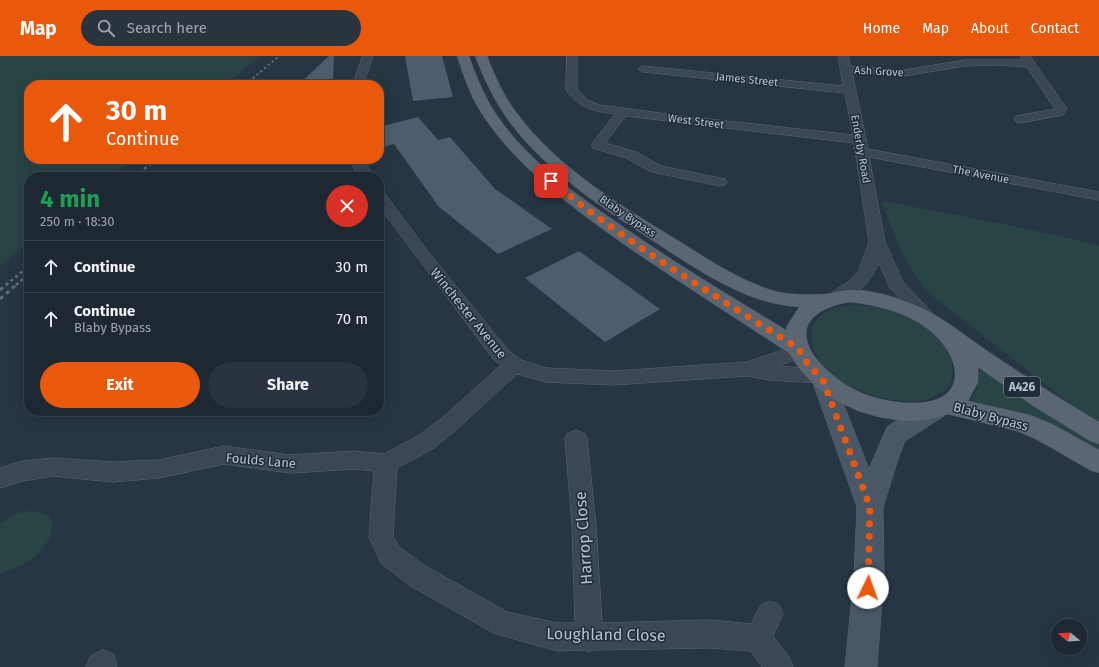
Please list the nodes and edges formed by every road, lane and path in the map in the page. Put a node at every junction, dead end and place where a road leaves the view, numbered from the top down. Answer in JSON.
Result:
{"nodes":[{"id":1,"x":368,"y":56,"type":"edge"},
{"id":2,"x":463,"y":56,"type":"edge"},
{"id":3,"x":481,"y":56,"type":"edge"},
{"id":4,"x":572,"y":56,"type":"edge"},
{"id":5,"x":843,"y":56,"type":"edge"},
{"id":6,"x":1028,"y":60,"type":"edge"},
{"id":7,"x":643,"y":69,"type":"dead end"},
{"id":8,"x":846,"y":69,"type":"junction"},
{"id":9,"x":360,"y":80,"type":"edge"},
{"id":10,"x":851,"y":90,"type":"junction"},
{"id":11,"x":622,"y":112,"type":"junction"},
{"id":12,"x":1020,"y":119,"type":"dead end"},
{"id":13,"x":861,"y":146,"type":"junction"},
{"id":14,"x":720,"y":182,"type":"dead end"},
{"id":15,"x":1099,"y":196,"type":"edge"},
{"id":16,"x":384,"y":208,"type":"edge"},
{"id":17,"x":877,"y":242,"type":"junction"},
{"id":18,"x":832,"y":298,"type":"junction"},
{"id":19,"x":940,"y":329,"type":"junction"},
{"id":20,"x":799,"y":350,"type":"junction"},
{"id":21,"x":514,"y":365,"type":"junction"},
{"id":22,"x":746,"y":369,"type":"junction"},
{"id":23,"x":821,"y":378,"type":"junction"},
{"id":24,"x":942,"y":407,"type":"junction"},
{"id":25,"x":1099,"y":434,"type":"edge"},
{"id":26,"x":576,"y":439,"type":"dead end"},
{"id":27,"x":1099,"y":462,"type":"edge"},
{"id":28,"x":386,"y":463,"type":"junction"},
{"id":29,"x":0,"y":478,"type":"edge"},
{"id":30,"x":870,"y":507,"type":"junction"},
{"id":31,"x":770,"y":614,"type":"dead end"},
{"id":32,"x":589,"y":638,"type":"junction"},
{"id":33,"x":758,"y":638,"type":"junction"},
{"id":34,"x":779,"y":667,"type":"edge"},
{"id":35,"x":861,"y":667,"type":"edge"}],
"edges":[{"from":1,"to":9,"type":"street"},
{"from":2,"to":20,"type":"main road","name":"Blaby Bypass"},
{"from":3,"to":18,"type":"main road","name":"Blaby Bypass"},
{"from":4,"to":11,"type":"street","name":"West Street"},
{"from":5,"to":8,"type":"street","name":"Enderby Road"},
{"from":6,"to":8,"type":"street","name":"Ash Grove"},
{"from":6,"to":12,"type":"street"},
{"from":7,"to":10,"type":"street","name":"James Street"},
{"from":8,"to":10,"type":"street","name":"Enderby Road"},
{"from":10,"to":13,"type":"street","name":"Enderby Road"},
{"from":11,"to":13,"type":"street","name":"West Street"},
{"from":11,"to":14,"type":"street"},
{"from":13,"to":15,"type":"street","name":"The Avenue"},
{"from":13,"to":17,"type":"street","name":"Enderby Road"},
{"from":16,"to":21,"type":"street","name":"Winchester Avenue"},
{"from":17,"to":18,"type":"street","name":"Enderby Road"},
{"from":17,"to":19,"type":"street","name":"Enderby Road"},
{"from":18,"to":19,"type":"main road","name":"Blaby Bypass"},
{"from":18,"to":20,"type":"main road"},
{"from":19,"to":24,"type":"main road"},
{"from":19,"to":25,"type":"main road","number":"A426"},
{"from":20,"to":22,"type":"street","name":"Winchester Avenue"},
{"from":20,"to":23,"type":"main road"},
{"from":21,"to":22,"type":"street","name":"Winchester Avenue"},
{"from":21,"to":28,"type":"street"},
{"from":22,"to":23,"type":"street","name":"Winchester Avenue"},
{"from":23,"to":24,"type":"main road","name":"Blaby Bypass"},
{"from":23,"to":30,"type":"main road"},
{"from":24,"to":27,"type":"main road","name":"Blaby Bypass"},
{"from":24,"to":30,"type":"main road"},
{"from":26,"to":32,"type":"street","name":"Harrop Close"},
{"from":28,"to":29,"type":"street","name":"Foulds Lane"},
{"from":28,"to":32,"type":"street","name":"Loughland Close"},
{"from":30,"to":35,"type":"main road"},
{"from":31,"to":33,"type":"street"},
{"from":32,"to":33,"type":"street","name":"Loughland Close"},
{"from":33,"to":34,"type":"street"}]}
